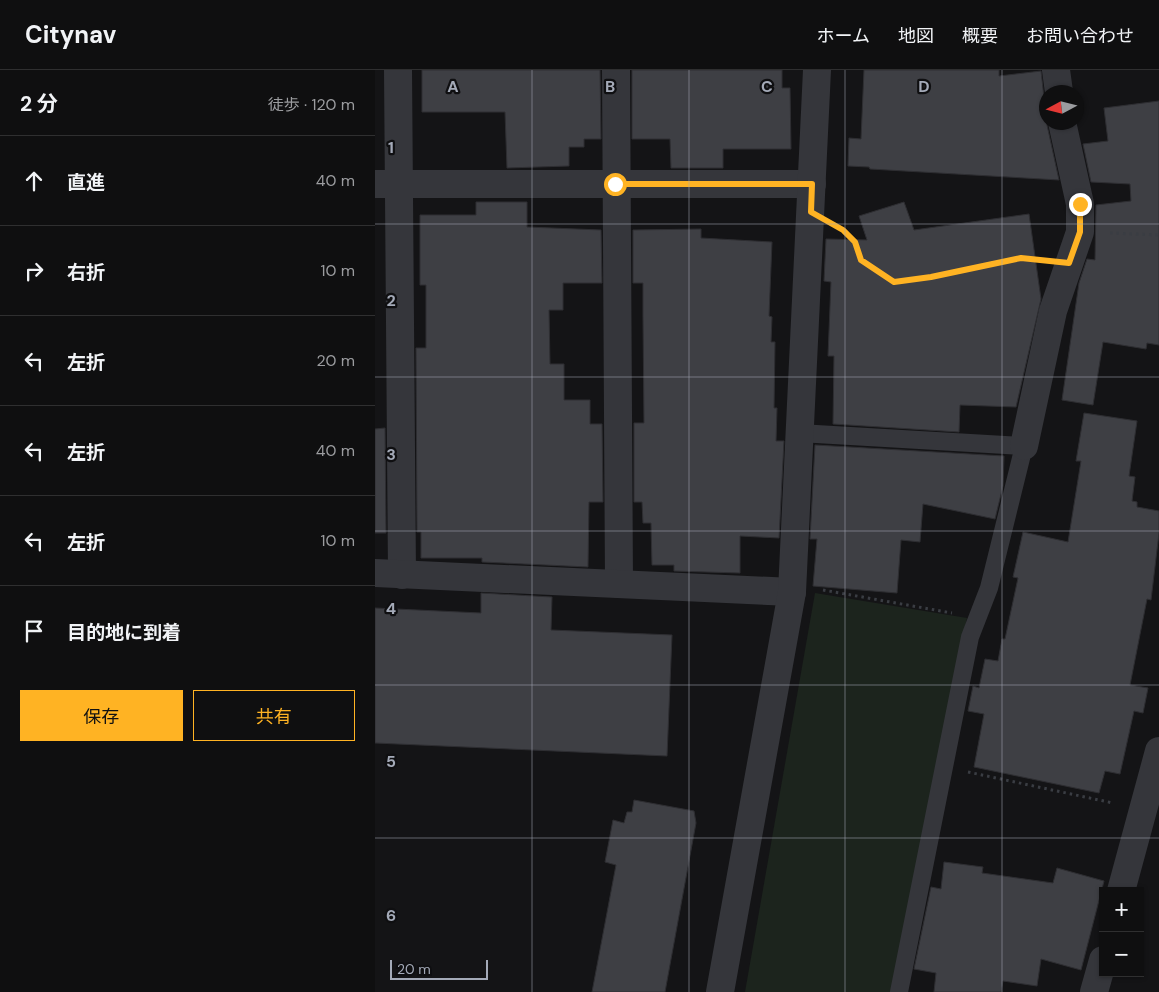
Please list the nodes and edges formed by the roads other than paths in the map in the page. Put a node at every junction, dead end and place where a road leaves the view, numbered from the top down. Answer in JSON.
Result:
{"nodes":[{"id":1,"x":398,"y":70,"type":"edge"},
{"id":2,"x":616,"y":70,"type":"edge"},
{"id":3,"x":817,"y":70,"type":"edge"},
{"id":4,"x":1056,"y":70,"type":"edge"},
{"id":5,"x":1058,"y":85,"type":"edge"},
{"id":6,"x":1065,"y":130,"type":"edge"},
{"id":7,"x":387,"y":184,"type":"edge"},
{"id":8,"x":615,"y":184,"type":"junction"},
{"id":9,"x":812,"y":184,"type":"junction"},
{"id":10,"x":799,"y":433,"type":"junction"},
{"id":11,"x":1024,"y":446,"type":"junction"},
{"id":12,"x":375,"y":573,"type":"edge"},
{"id":13,"x":402,"y":575,"type":"junction"},
{"id":14,"x":619,"y":584,"type":"junction"},
{"id":15,"x":792,"y":588,"type":"junction"},
{"id":16,"x":1159,"y":750,"type":"edge"},
{"id":17,"x":1122,"y":887,"type":"edge"},
{"id":18,"x":1099,"y":974,"type":"edge"},
{"id":19,"x":720,"y":992,"type":"edge"},
{"id":20,"x":899,"y":992,"type":"edge"},
{"id":21,"x":1094,"y":992,"type":"edge"}],
"edges":[{"from":1,"to":7,"type":"street"},
{"from":2,"to":8,"type":"street"},
{"from":3,"to":9,"type":"street"},
{"from":4,"to":5,"type":"street"},
{"from":6,"to":11,"type":"street"},
{"from":7,"to":8,"type":"street"},
{"from":7,"to":13,"type":"street"},
{"from":8,"to":9,"type":"street"},
{"from":8,"to":14,"type":"street"},
{"from":9,"to":10,"type":"street"},
{"from":10,"to":11,"type":"lane"},
{"from":10,"to":15,"type":"street"},
{"from":11,"to":20,"type":"lane"},
{"from":12,"to":13,"type":"street"},
{"from":13,"to":14,"type":"street"},
{"from":14,"to":15,"type":"street"},
{"from":15,"to":19,"type":"street"},
{"from":16,"to":17,"type":"street"},
{"from":18,"to":21,"type":"street"}]}
